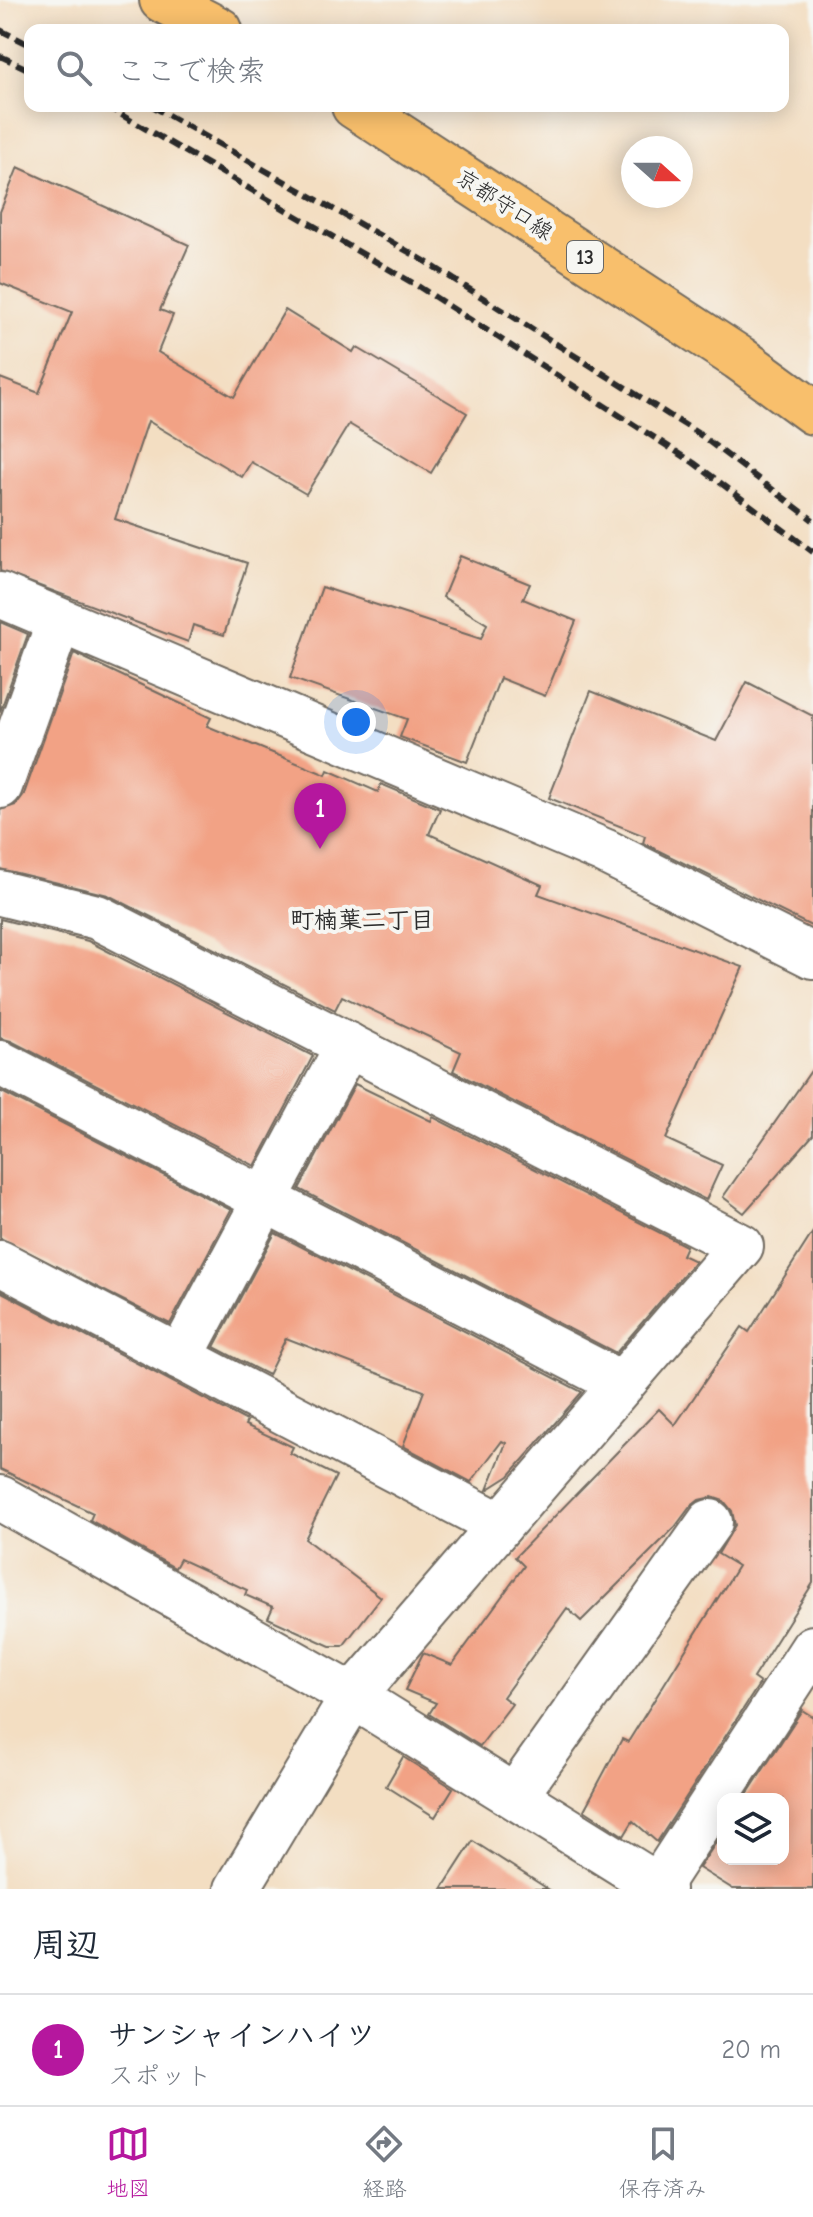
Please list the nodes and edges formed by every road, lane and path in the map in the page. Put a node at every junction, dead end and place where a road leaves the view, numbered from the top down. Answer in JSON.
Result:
{"nodes":[{"id":1,"x":162,"y":0,"type":"edge"},
{"id":2,"x":208,"y":24,"type":"edge"},
{"id":3,"x":363,"y":112,"type":"edge"},
{"id":4,"x":813,"y":412,"type":"edge"},
{"id":5,"x":0,"y":595,"type":"edge"},
{"id":6,"x":59,"y":621,"type":"junction"},
{"id":7,"x":0,"y":786,"type":"edge"},
{"id":8,"x":0,"y":893,"type":"edge"},
{"id":9,"x":813,"y":956,"type":"edge"},
{"id":10,"x":348,"y":1045,"type":"junction"},
{"id":11,"x":0,"y":1063,"type":"edge"},
{"id":12,"x":264,"y":1200,"type":"junction"},
{"id":13,"x":0,"y":1263,"type":"edge"},
{"id":14,"x":180,"y":1358,"type":"junction"},
{"id":15,"x":622,"y":1384,"type":"junction"},
{"id":16,"x":0,"y":1498,"type":"edge"},
{"id":17,"x":710,"y":1522,"type":"dead end"},
{"id":18,"x":500,"y":1525,"type":"junction"},
{"id":19,"x":813,"y":1648,"type":"edge"},
{"id":20,"x":353,"y":1696,"type":"junction"},
{"id":21,"x":515,"y":1796,"type":"junction"},
{"id":22,"x":660,"y":1887,"type":"edge"},
{"id":23,"x":237,"y":1889,"type":"edge"}],
"edges":[{"from":1,"to":2,"type":"main road"},
{"from":3,"to":4,"type":"main road","name":"京都守口線","number":"13"},
{"from":5,"to":6,"type":"street"},
{"from":6,"to":7,"type":"street"},
{"from":6,"to":9,"type":"street"},
{"from":8,"to":10,"type":"street"},
{"from":10,"to":12,"type":"street"},
{"from":10,"to":15,"type":"street"},
{"from":11,"to":12,"type":"street"},
{"from":12,"to":14,"type":"street"},
{"from":12,"to":15,"type":"street"},
{"from":13,"to":14,"type":"street"},
{"from":14,"to":18,"type":"street"},
{"from":15,"to":18,"type":"street"},
{"from":16,"to":20,"type":"street"},
{"from":17,"to":21,"type":"street"},
{"from":18,"to":20,"type":"street"},
{"from":19,"to":22,"type":"street"},
{"from":20,"to":21,"type":"street"},
{"from":20,"to":23,"type":"street"},
{"from":21,"to":22,"type":"street"}]}
